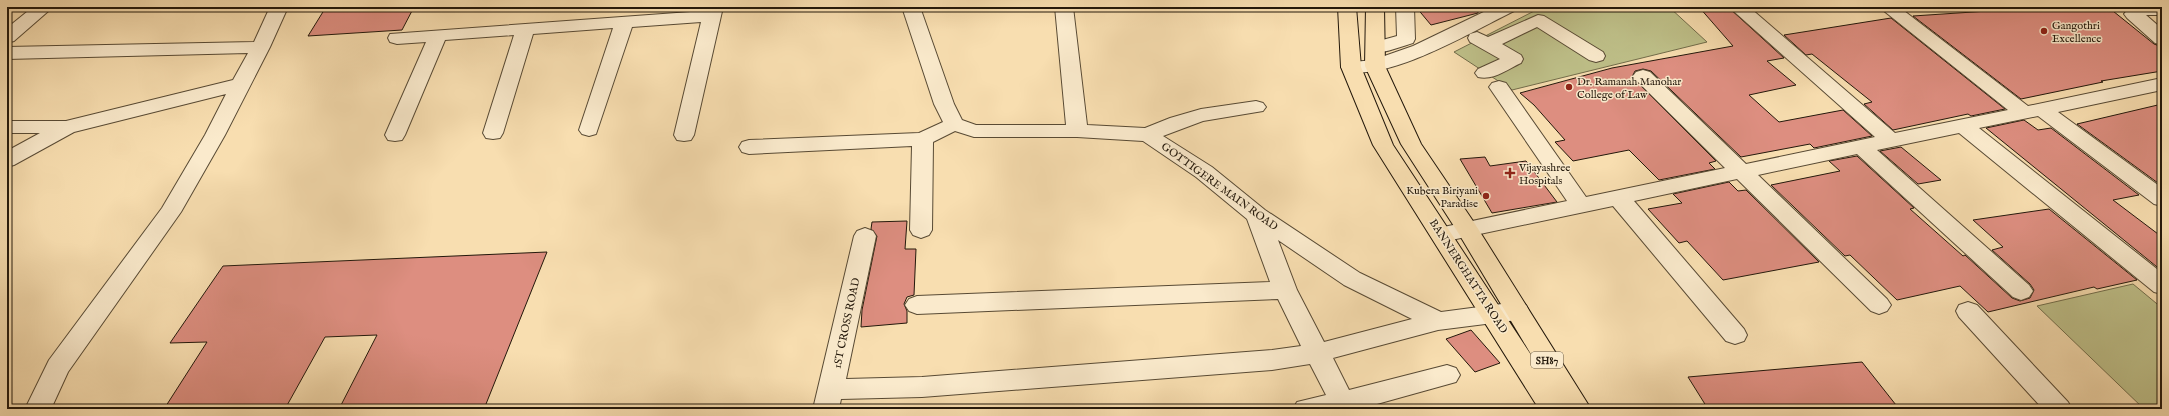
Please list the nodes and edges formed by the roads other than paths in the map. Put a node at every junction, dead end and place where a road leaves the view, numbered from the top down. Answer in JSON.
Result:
{"nodes":[{"id":1,"x":44,"y":7,"type":"edge"},
{"id":2,"x":279,"y":7,"type":"edge"},
{"id":3,"x":911,"y":7,"type":"edge"},
{"id":4,"x":1064,"y":7,"type":"edge"},
{"id":5,"x":1348,"y":7,"type":"edge"},
{"id":6,"x":1375,"y":7,"type":"edge"},
{"id":7,"x":1405,"y":7,"type":"edge"},
{"id":8,"x":1508,"y":7,"type":"edge"},
{"id":9,"x":1738,"y":7,"type":"edge"},
{"id":10,"x":1888,"y":7,"type":"edge"},
{"id":11,"x":2162,"y":10,"type":"edge"},
{"id":12,"x":713,"y":11,"type":"edge"},
{"id":13,"x":624,"y":23,"type":"junction"},
{"id":14,"x":524,"y":30,"type":"junction"},
{"id":15,"x":1462,"y":30,"type":"junction"},
{"id":16,"x":438,"y":36,"type":"junction"},
{"id":17,"x":7,"y":37,"type":"edge"},
{"id":18,"x":397,"y":38,"type":"dead end"},
{"id":19,"x":2162,"y":39,"type":"edge"},
{"id":20,"x":1487,"y":44,"type":"junction"},
{"id":21,"x":261,"y":47,"type":"junction"},
{"id":22,"x":7,"y":52,"type":"edge"},
{"id":23,"x":1596,"y":56,"type":"dead end"},
{"id":24,"x":1375,"y":57,"type":"junction"},
{"id":25,"x":1351,"y":67,"type":"junction"},
{"id":26,"x":1643,"y":76,"type":"dead end"},
{"id":27,"x":241,"y":84,"type":"junction"},
{"id":28,"x":2162,"y":84,"type":"edge"},
{"id":29,"x":1256,"y":107,"type":"dead end"},
{"id":30,"x":2033,"y":111,"type":"junction"},
{"id":31,"x":954,"y":124,"type":"junction"},
{"id":32,"x":1962,"y":125,"type":"junction"},
{"id":33,"x":67,"y":126,"type":"junction"},
{"id":34,"x":7,"y":127,"type":"edge"},
{"id":35,"x":589,"y":130,"type":"dead end"},
{"id":36,"x":1077,"y":131,"type":"junction"},
{"id":37,"x":493,"y":133,"type":"dead end"},
{"id":38,"x":684,"y":135,"type":"dead end"},
{"id":39,"x":1148,"y":135,"type":"junction"},
{"id":40,"x":395,"y":136,"type":"dead end"},
{"id":41,"x":923,"y":138,"type":"junction"},
{"id":42,"x":1891,"y":140,"type":"junction"},
{"id":43,"x":750,"y":147,"type":"dead end"},
{"id":44,"x":1861,"y":147,"type":"junction"},
{"id":45,"x":7,"y":160,"type":"edge"},
{"id":46,"x":1740,"y":172,"type":"junction"},
{"id":47,"x":1618,"y":197,"type":"junction"},
{"id":48,"x":2161,"y":198,"type":"edge"},
{"id":49,"x":1581,"y":205,"type":"junction"},
{"id":50,"x":1257,"y":215,"type":"junction"},
{"id":51,"x":1467,"y":229,"type":"junction"},
{"id":52,"x":921,"y":230,"type":"dead end"},
{"id":53,"x":1442,"y":234,"type":"junction"},
{"id":54,"x":865,"y":236,"type":"dead end"},
{"id":55,"x":2162,"y":286,"type":"edge"},
{"id":56,"x":1285,"y":290,"type":"junction"},
{"id":57,"x":2022,"y":291,"type":"dead end"},
{"id":58,"x":917,"y":305,"type":"dead end"},
{"id":59,"x":1879,"y":305,"type":"dead end"},
{"id":60,"x":1968,"y":312,"type":"dead end"},
{"id":61,"x":1505,"y":313,"type":"junction"},
{"id":62,"x":1438,"y":321,"type":"junction"},
{"id":63,"x":1735,"y":335,"type":"dead end"},
{"id":64,"x":1318,"y":353,"type":"junction"},
{"id":65,"x":1447,"y":375,"type":"dead end"},
{"id":66,"x":829,"y":399,"type":"edge"},
{"id":67,"x":1344,"y":406,"type":"edge"},
{"id":68,"x":38,"y":409,"type":"edge"},
{"id":69,"x":1306,"y":409,"type":"edge"},
{"id":70,"x":1553,"y":409,"type":"edge"},
{"id":71,"x":1578,"y":409,"type":"edge"},
{"id":72,"x":2059,"y":409,"type":"edge"}],
"edges":[{"from":1,"to":17,"type":"street"},
{"from":2,"to":21,"type":"street"},
{"from":3,"to":31,"type":"street"},
{"from":4,"to":36,"type":"street"},
{"from":5,"to":25,"type":"main road","name":"BANNERGHATTA ROAD","number":"SH87"},
{"from":6,"to":24,"type":"main road"},
{"from":7,"to":24,"type":"street"},
{"from":8,"to":15,"type":"street"},
{"from":9,"to":42,"type":"street"},
{"from":10,"to":30,"type":"street"},
{"from":11,"to":19,"type":"street"},
{"from":12,"to":13,"type":"street"},
{"from":12,"to":38,"type":"street"},
{"from":13,"to":14,"type":"street"},
{"from":13,"to":35,"type":"street"},
{"from":14,"to":16,"type":"street"},
{"from":14,"to":37,"type":"street"},
{"from":15,"to":20,"type":"street"},
{"from":15,"to":24,"type":"street"},
{"from":16,"to":18,"type":"street"},
{"from":16,"to":40,"type":"street"},
{"from":20,"to":23,"type":"street"},
{"from":20,"to":49,"type":"street"},
{"from":21,"to":22,"type":"street"},
{"from":21,"to":27,"type":"street"},
{"from":24,"to":25,"type":"street"},
{"from":24,"to":51,"type":"main road","name":"BANNERGHATTA ROAD","number":"SH87"},
{"from":25,"to":53,"type":"main road","name":"BANNERGHATTA ROAD","number":"SH87"},
{"from":26,"to":46,"type":"street"},
{"from":27,"to":33,"type":"street"},
{"from":27,"to":68,"type":"street"},
{"from":28,"to":30,"type":"street"},
{"from":29,"to":39,"type":"street"},
{"from":30,"to":32,"type":"street"},
{"from":30,"to":48,"type":"street"},
{"from":31,"to":36,"type":"street"},
{"from":31,"to":41,"type":"street"},
{"from":32,"to":42,"type":"street"},
{"from":32,"to":55,"type":"street"},
{"from":33,"to":34,"type":"street"},
{"from":33,"to":45,"type":"street"},
{"from":36,"to":39,"type":"street"},
{"from":39,"to":50,"type":"street","name":"GOTTIGERE MAIN ROAD"},
{"from":41,"to":43,"type":"street"},
{"from":41,"to":52,"type":"street"},
{"from":42,"to":44,"type":"street"},
{"from":44,"to":46,"type":"street"},
{"from":44,"to":57,"type":"street"},
{"from":46,"to":47,"type":"street"},
{"from":46,"to":59,"type":"street"},
{"from":47,"to":49,"type":"street"},
{"from":47,"to":63,"type":"street"},
{"from":49,"to":51,"type":"street"},
{"from":50,"to":56,"type":"street"},
{"from":50,"to":62,"type":"street","name":"GOTTIGERE MAIN ROAD"},
{"from":51,"to":53,"type":"street"},
{"from":51,"to":61,"type":"main road","name":"BANNERGHATTA ROAD","number":"SH87"},
{"from":53,"to":61,"type":"main road","name":"BANNERGHATTA ROAD","number":"SH87"},
{"from":54,"to":66,"type":"street","name":"1ST CROSS ROAD"},
{"from":56,"to":58,"type":"street"},
{"from":56,"to":64,"type":"street"},
{"from":60,"to":72,"type":"street"},
{"from":61,"to":62,"type":"street","name":"GOTTIGERE MAIN ROAD"},
{"from":61,"to":70,"type":"main road","name":"BANNERGHATTA ROAD","number":"SH87"},
{"from":61,"to":71,"type":"main road","name":"BANNERGHATTA ROAD","number":"SH87"},
{"from":62,"to":64,"type":"street"},
{"from":64,"to":66,"type":"street"},
{"from":64,"to":67,"type":"street"},
{"from":65,"to":67,"type":"street"},
{"from":67,"to":69,"type":"street"}]}
